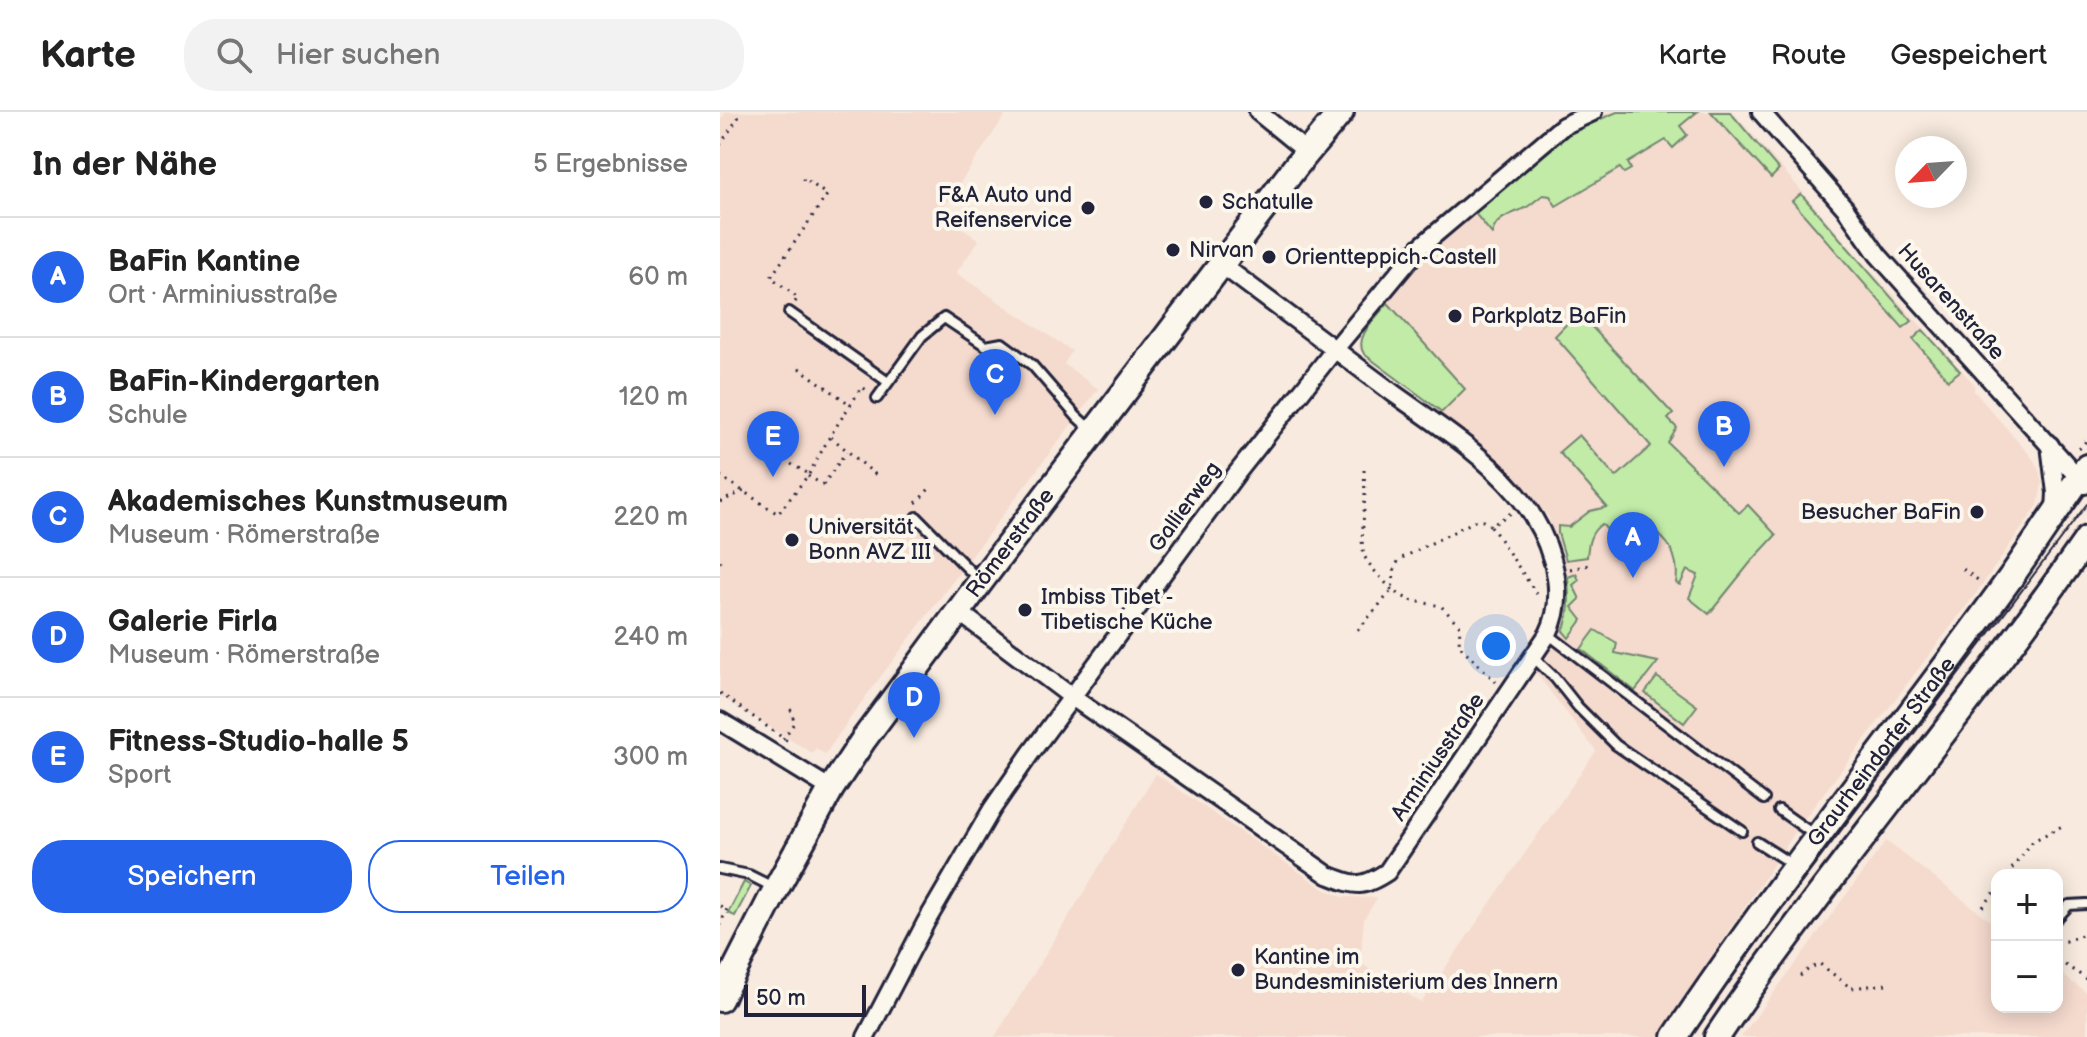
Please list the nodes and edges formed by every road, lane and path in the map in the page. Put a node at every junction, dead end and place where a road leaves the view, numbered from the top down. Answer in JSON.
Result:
{"nodes":[{"id":1,"x":742,"y":112,"type":"edge"},
{"id":2,"x":1258,"y":112,"type":"edge"},
{"id":3,"x":1341,"y":112,"type":"edge"},
{"id":4,"x":1593,"y":112,"type":"edge"},
{"id":5,"x":1761,"y":112,"type":"edge"},
{"id":6,"x":720,"y":145,"type":"edge"},
{"id":7,"x":1307,"y":152,"type":"junction"},
{"id":8,"x":801,"y":185,"type":"dead end"},
{"id":9,"x":1222,"y":265,"type":"junction"},
{"id":10,"x":792,"y":293,"type":"dead end"},
{"id":11,"x":789,"y":312,"type":"dead end"},
{"id":12,"x":1335,"y":349,"type":"junction"},
{"id":13,"x":799,"y":368,"type":"dead end"},
{"id":14,"x":888,"y":382,"type":"junction"},
{"id":15,"x":862,"y":387,"type":"dead end"},
{"id":16,"x":877,"y":398,"type":"dead end"},
{"id":17,"x":851,"y":405,"type":"junction"},
{"id":18,"x":1094,"y":432,"type":"junction"},
{"id":19,"x":830,"y":436,"type":"junction"},
{"id":20,"x":2050,"y":445,"type":"junction"},
{"id":21,"x":847,"y":451,"type":"junction"},
{"id":22,"x":791,"y":464,"type":"dead end"},
{"id":23,"x":1364,"y":470,"type":"dead end"},
{"id":24,"x":809,"y":475,"type":"junction"},
{"id":25,"x":720,"y":476,"type":"edge"},
{"id":26,"x":877,"y":476,"type":"dead end"},
{"id":27,"x":2084,"y":477,"type":"edge"},
{"id":28,"x":930,"y":488,"type":"dead end"},
{"id":29,"x":744,"y":491,"type":"junction"},
{"id":30,"x":720,"y":502,"type":"edge"},
{"id":31,"x":916,"y":503,"type":"dead end"},
{"id":32,"x":1525,"y":505,"type":"junction"},
{"id":33,"x":2055,"y":513,"type":"junction"},
{"id":34,"x":917,"y":517,"type":"dead end"},
{"id":35,"x":1491,"y":526,"type":"junction"},
{"id":36,"x":2087,"y":539,"type":"edge"},
{"id":37,"x":720,"y":561,"type":"edge"},
{"id":38,"x":725,"y":565,"type":"dead end"},
{"id":39,"x":1963,"y":569,"type":"dead end"},
{"id":40,"x":981,"y":581,"type":"junction"},
{"id":41,"x":1985,"y":586,"type":"dead end"},
{"id":42,"x":1392,"y":590,"type":"junction"},
{"id":43,"x":1557,"y":608,"type":"junction"},
{"id":44,"x":959,"y":612,"type":"junction"},
{"id":45,"x":1358,"y":630,"type":"dead end"},
{"id":46,"x":1548,"y":634,"type":"junction"},
{"id":47,"x":1533,"y":656,"type":"junction"},
{"id":48,"x":720,"y":693,"type":"edge"},
{"id":49,"x":1507,"y":693,"type":"junction"},
{"id":50,"x":1072,"y":697,"type":"junction"},
{"id":51,"x":788,"y":708,"type":"dead end"},
{"id":52,"x":720,"y":721,"type":"edge"},
{"id":53,"x":783,"y":739,"type":"junction"},
{"id":54,"x":795,"y":746,"type":"dead end"},
{"id":55,"x":831,"y":789,"type":"junction"},
{"id":56,"x":1764,"y":799,"type":"dead end"},
{"id":57,"x":1779,"y":810,"type":"dead end"},
{"id":58,"x":2066,"y":824,"type":"dead end"},
{"id":59,"x":1742,"y":831,"type":"dead end"},
{"id":60,"x":1817,"y":837,"type":"junction"},
{"id":61,"x":1757,"y":842,"type":"dead end"},
{"id":62,"x":1796,"y":867,"type":"junction"},
{"id":63,"x":720,"y":869,"type":"edge"},
{"id":64,"x":2012,"y":869,"type":"edge"},
{"id":65,"x":776,"y":889,"type":"junction"},
{"id":66,"x":1991,"y":897,"type":"edge"},
{"id":67,"x":2087,"y":904,"type":"edge"},
{"id":68,"x":720,"y":906,"type":"edge"},
{"id":69,"x":1983,"y":907,"type":"dead end"},
{"id":70,"x":2063,"y":912,"type":"edge"},
{"id":71,"x":720,"y":925,"type":"edge"},
{"id":72,"x":2087,"y":933,"type":"edge"},
{"id":73,"x":2063,"y":942,"type":"edge"},
{"id":74,"x":2065,"y":965,"type":"dead end"},
{"id":75,"x":1800,"y":976,"type":"dead end"},
{"id":76,"x":2087,"y":979,"type":"edge"},
{"id":77,"x":1887,"y":984,"type":"dead end"},
{"id":78,"x":720,"y":999,"type":"edge"},
{"id":79,"x":866,"y":1037,"type":"edge"},
{"id":80,"x":1675,"y":1037,"type":"edge"},
{"id":81,"x":1717,"y":1037,"type":"edge"}],
"edges":[{"from":1,"to":6,"type":"path"},
{"from":2,"to":7,"type":"street"},
{"from":3,"to":7,"type":"main road","name":"Römerstraße"},
{"from":4,"to":12,"type":"street","name":"Gallierweg"},
{"from":5,"to":20,"type":"street","name":"Husarenstraße"},
{"from":7,"to":9,"type":"main road","name":"Römerstraße"},
{"from":8,"to":10,"type":"path"},
{"from":9,"to":12,"type":"street","name":"Arminiusstraße"},
{"from":9,"to":18,"type":"main road","name":"Römerstraße"},
{"from":11,"to":14,"type":"lane"},
{"from":12,"to":32,"type":"street","name":"Arminiusstraße"},
{"from":12,"to":50,"type":"street","name":"Gallierweg"},
{"from":13,"to":17,"type":"path"},
{"from":14,"to":16,"type":"lane"},
{"from":14,"to":18,"type":"lane"},
{"from":15,"to":17,"type":"path"},
{"from":17,"to":19,"type":"path"},
{"from":18,"to":40,"type":"main road","name":"Römerstraße"},
{"from":19,"to":21,"type":"path"},
{"from":19,"to":24,"type":"path"},
{"from":20,"to":27,"type":"street","name":"Husarenstraße"},
{"from":20,"to":33,"type":"street"},
{"from":21,"to":24,"type":"path"},
{"from":21,"to":26,"type":"path"},
{"from":22,"to":24,"type":"path"},
{"from":23,"to":42,"type":"path"},
{"from":24,"to":29,"type":"path"},
{"from":25,"to":29,"type":"path"},
{"from":27,"to":33,"type":"main road","name":"Graurheindorfer Straße"},
{"from":28,"to":31,"type":"path"},
{"from":29,"to":30,"type":"path"},
{"from":32,"to":35,"type":"path"},
{"from":32,"to":43,"type":"street","name":"Arminiusstraße"},
{"from":33,"to":60,"type":"main road","name":"Graurheindorfer Straße"},
{"from":34,"to":40,"type":"lane"},
{"from":35,"to":42,"type":"path"},
{"from":35,"to":43,"type":"path"},
{"from":36,"to":81,"type":"main road","name":"Graurheindorfer Straße"},
{"from":37,"to":38,"type":"path"},
{"from":39,"to":41,"type":"path"},
{"from":40,"to":44,"type":"main road","name":"Römerstraße"},
{"from":42,"to":45,"type":"path"},
{"from":42,"to":49,"type":"path"},
{"from":43,"to":46,"type":"street","name":"Arminiusstraße"},
{"from":44,"to":50,"type":"street","name":"Arminiusstraße"},
{"from":44,"to":55,"type":"main road","name":"Römerstraße"},
{"from":46,"to":47,"type":"street","name":"Arminiusstraße"},
{"from":46,"to":56,"type":"lane"},
{"from":47,"to":49,"type":"street","name":"Arminiusstraße"},
{"from":47,"to":59,"type":"lane"},
{"from":48,"to":53,"type":"path"},
{"from":49,"to":50,"type":"street","name":"Arminiusstraße"},
{"from":50,"to":79,"type":"street","name":"Gallierweg"},
{"from":51,"to":53,"type":"path"},
{"from":52,"to":55,"type":"street"},
{"from":53,"to":54,"type":"path"},
{"from":55,"to":65,"type":"main road","name":"Römerstraße"},
{"from":57,"to":60,"type":"lane"},
{"from":58,"to":64,"type":"path"},
{"from":60,"to":62,"type":"main road","name":"Graurheindorfer Straße"},
{"from":61,"to":62,"type":"lane"},
{"from":62,"to":80,"type":"main road","name":"Graurheindorfer Straße"},
{"from":63,"to":65,"type":"lane"},
{"from":65,"to":78,"type":"main road","name":"Römerstraße"},
{"from":66,"to":69,"type":"path"},
{"from":67,"to":70,"type":"lane"},
{"from":68,"to":71,"type":"path"},
{"from":72,"to":73,"type":"path"},
{"from":74,"to":76,"type":"path"},
{"from":75,"to":77,"type":"path"}]}
